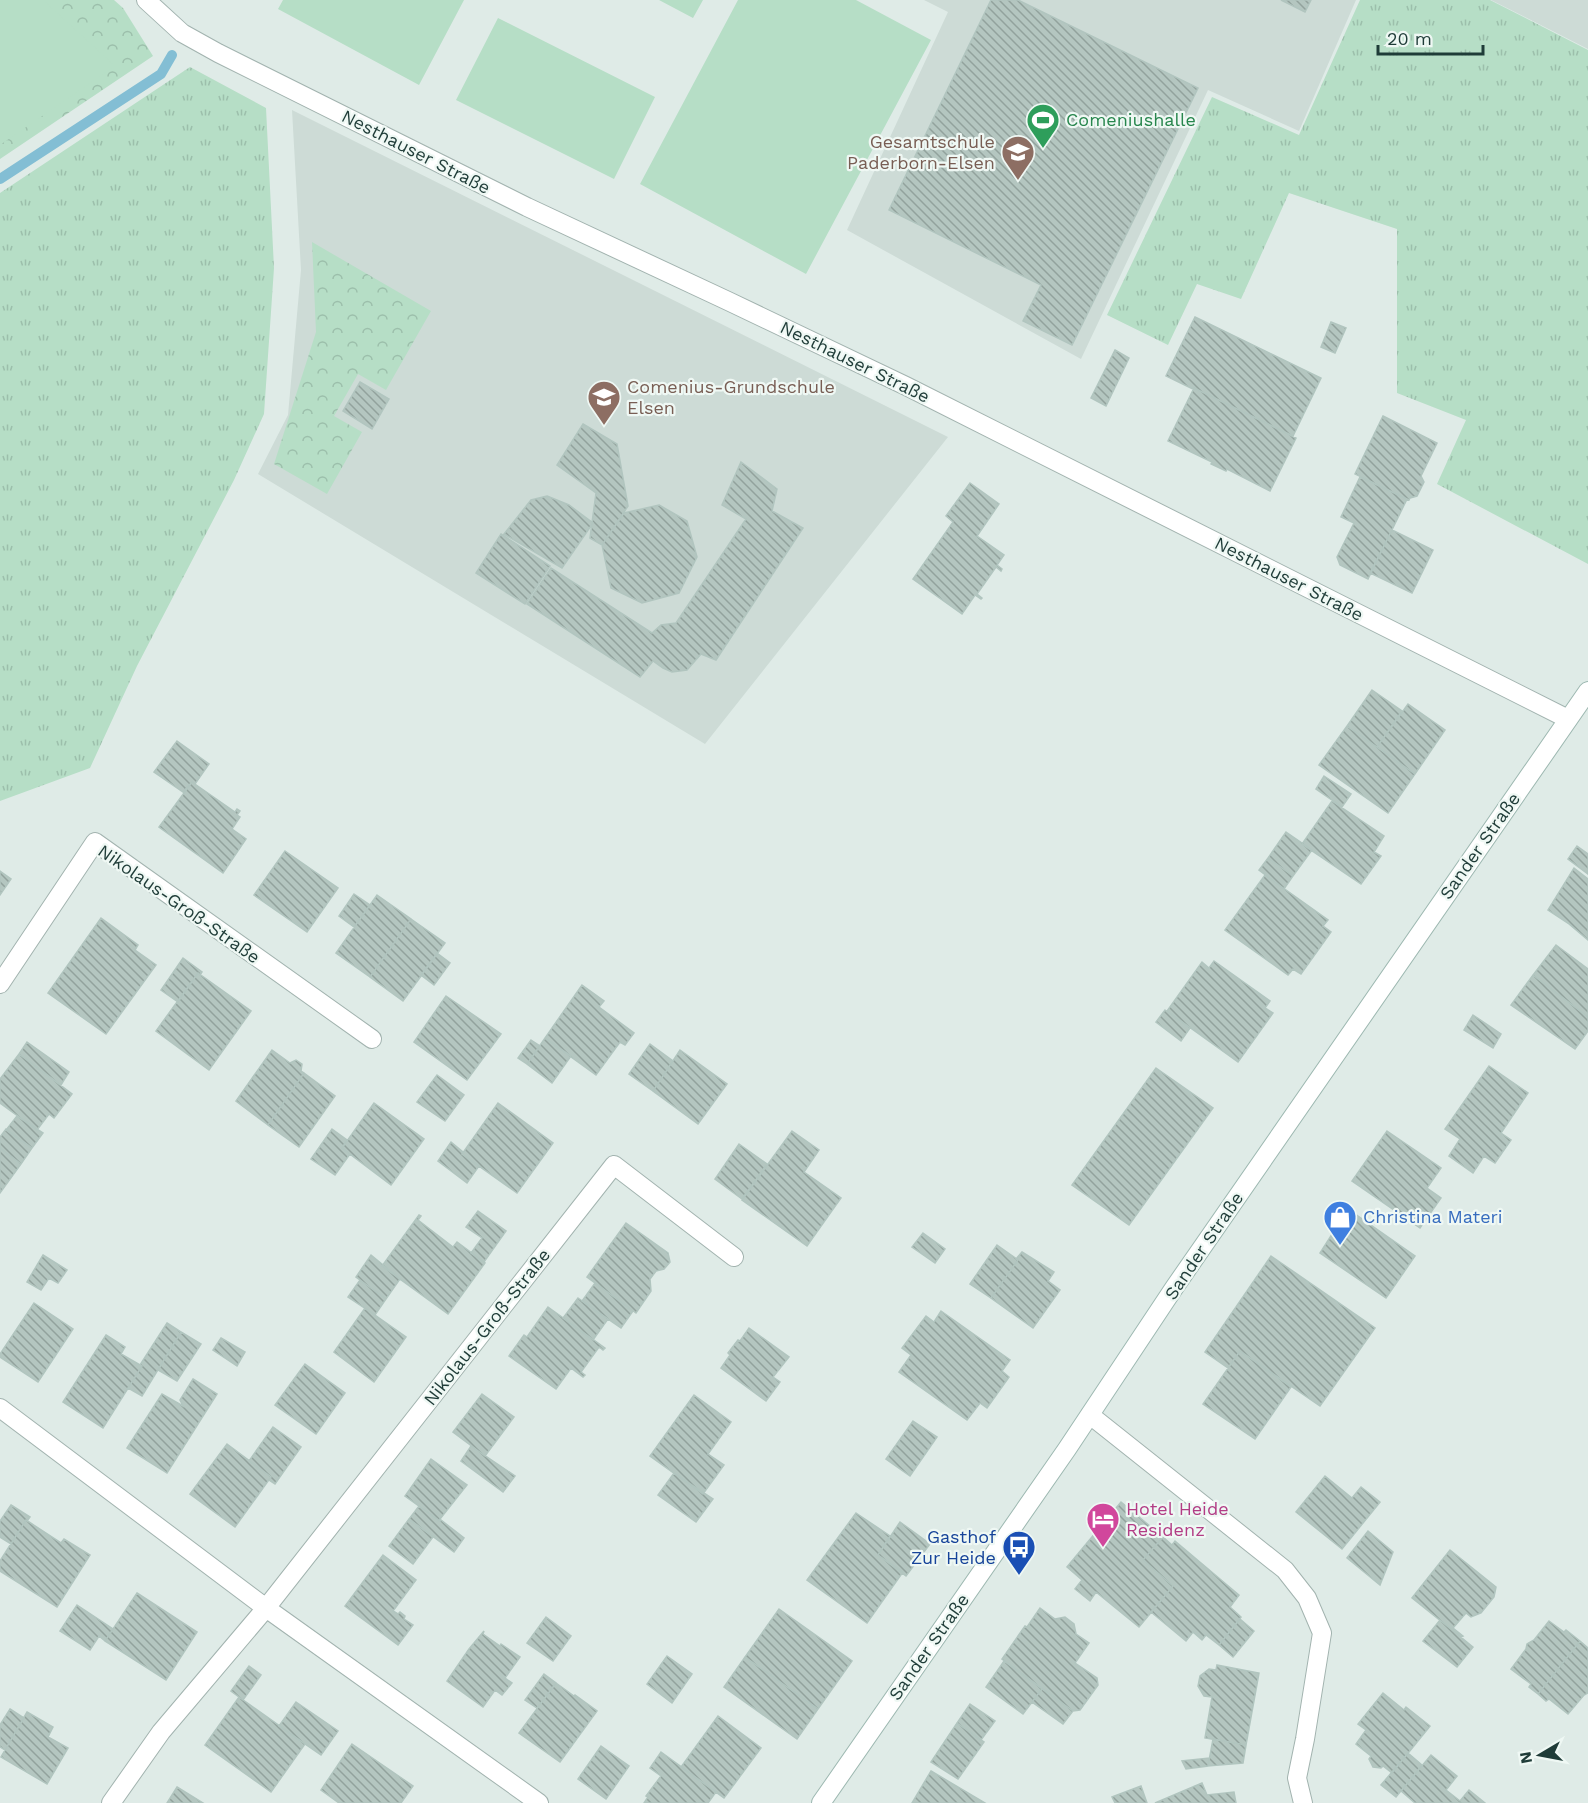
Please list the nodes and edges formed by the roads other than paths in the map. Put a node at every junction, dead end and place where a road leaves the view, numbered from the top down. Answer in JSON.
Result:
{"nodes":[{"id":1,"x":146,"y":0,"type":"edge"},
{"id":2,"x":1588,"y":691,"type":"edge"},
{"id":3,"x":1577,"y":714,"type":"edge"},
{"id":4,"x":0,"y":984,"type":"edge"},
{"id":5,"x":372,"y":1039,"type":"dead end"},
{"id":6,"x":734,"y":1257,"type":"dead end"},
{"id":7,"x":0,"y":1408,"type":"edge"},
{"id":8,"x":1090,"y":1415,"type":"junction"},
{"id":9,"x":266,"y":1608,"type":"junction"},
{"id":10,"x":111,"y":1803,"type":"edge"},
{"id":11,"x":539,"y":1803,"type":"edge"},
{"id":12,"x":821,"y":1803,"type":"edge"},
{"id":13,"x":1303,"y":1803,"type":"edge"}],
"edges":[{"from":1,"to":3,"type":"street","name":"Nesthauser Straße"},
{"from":2,"to":3,"type":"street","name":"Sander Straße"},
{"from":3,"to":8,"type":"street","name":"Sander Straße"},
{"from":4,"to":5,"type":"street","name":"Nikolaus-Groß-Straße"},
{"from":6,"to":9,"type":"street","name":"Nikolaus-Groß-Straße"},
{"from":7,"to":9,"type":"street"},
{"from":8,"to":12,"type":"street","name":"Sander Straße"},
{"from":8,"to":13,"type":"street"},
{"from":9,"to":10,"type":"street","name":"Nikolaus-Groß-Straße"},
{"from":9,"to":11,"type":"street"}]}
